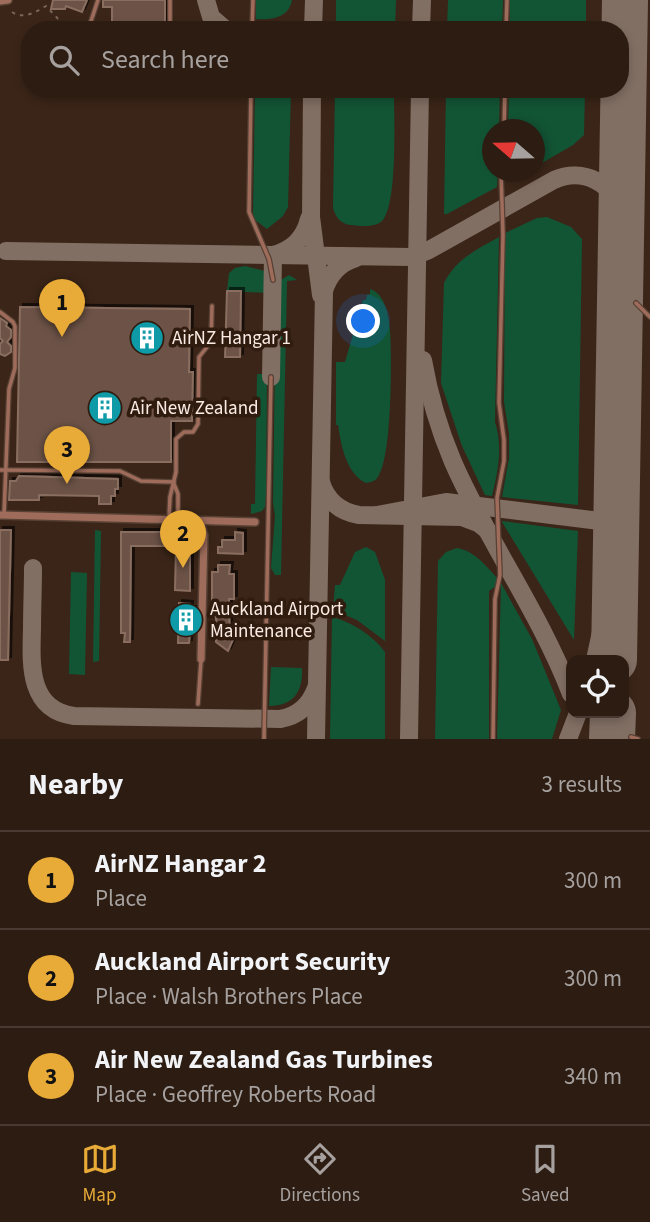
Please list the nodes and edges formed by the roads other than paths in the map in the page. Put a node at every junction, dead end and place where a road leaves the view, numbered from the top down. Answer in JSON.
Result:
{"nodes":[{"id":1,"x":8,"y":0,"type":"edge"},
{"id":2,"x":97,"y":0,"type":"edge"},
{"id":3,"x":170,"y":0,"type":"edge"},
{"id":4,"x":253,"y":0,"type":"edge"},
{"id":5,"x":507,"y":0,"type":"edge"},
{"id":6,"x":0,"y":1,"type":"edge"},
{"id":7,"x":91,"y":21,"type":"edge"},
{"id":8,"x":170,"y":21,"type":"edge"},
{"id":9,"x":252,"y":21,"type":"edge"},
{"id":10,"x":506,"y":21,"type":"edge"},
{"id":11,"x":251,"y":98,"type":"edge"},
{"id":12,"x":505,"y":98,"type":"edge"},
{"id":13,"x":504,"y":119,"type":"edge"},
{"id":14,"x":501,"y":182,"type":"edge"},
{"id":15,"x":272,"y":280,"type":"dead end"},
{"id":16,"x":636,"y":303,"type":"dead end"},
{"id":17,"x":212,"y":306,"type":"dead end"},
{"id":18,"x":0,"y":312,"type":"edge"},
{"id":19,"x":650,"y":317,"type":"edge"},
{"id":20,"x":271,"y":377,"type":"dead end"},
{"id":21,"x":3,"y":470,"type":"edge"},
{"id":22,"x":174,"y":482,"type":"junction"},
{"id":23,"x":2,"y":515,"type":"edge"},
{"id":24,"x":174,"y":518,"type":"junction"},
{"id":25,"x":200,"y":521,"type":"junction"},
{"id":26,"x":255,"y":522,"type":"dead end"},
{"id":27,"x":201,"y":659,"type":"joint"},
{"id":28,"x":198,"y":704,"type":"dead end"},
{"id":29,"x":631,"y":737,"type":"edge"},
{"id":30,"x":264,"y":739,"type":"edge"},
{"id":31,"x":493,"y":739,"type":"edge"},
{"id":32,"x":638,"y":739,"type":"edge"}],
"edges":[{"from":1,"to":6,"type":"street"},
{"from":2,"to":7,"type":"lane"},
{"from":3,"to":8,"type":"lane"},
{"from":4,"to":9,"type":"lane"},
{"from":5,"to":10,"type":"lane"},
{"from":11,"to":15,"type":"lane"},
{"from":12,"to":13,"type":"lane"},
{"from":14,"to":31,"type":"lane"},
{"from":16,"to":19,"type":"lane"},
{"from":17,"to":22,"type":"lane"},
{"from":18,"to":21,"type":"lane"},
{"from":20,"to":30,"type":"lane"},
{"from":21,"to":22,"type":"lane"},
{"from":21,"to":23,"type":"lane"},
{"from":22,"to":24,"type":"lane"},
{"from":22,"to":24,"type":"lane"},
{"from":23,"to":24,"type":"street"},
{"from":24,"to":25,"type":"street"},
{"from":25,"to":26,"type":"street"},
{"from":25,"to":27,"type":"street"},
{"from":27,"to":28,"type":"lane"},
{"from":29,"to":32,"type":"lane"}]}
